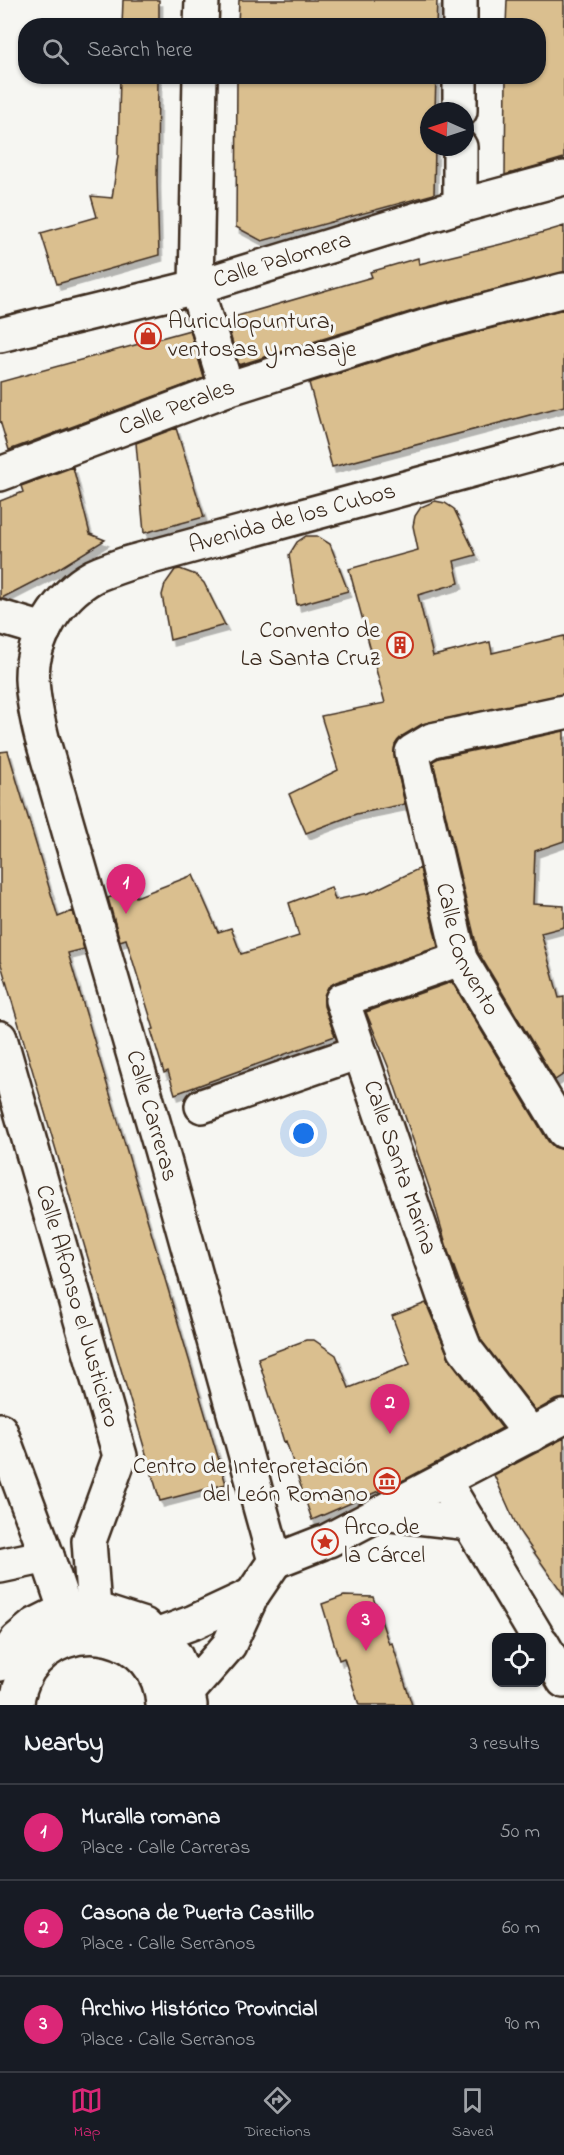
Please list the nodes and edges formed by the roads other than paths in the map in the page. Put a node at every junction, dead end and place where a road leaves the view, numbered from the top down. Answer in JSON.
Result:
{"nodes":[{"id":1,"x":202,"y":0,"type":"edge"},
{"id":2,"x":460,"y":0,"type":"edge"},
{"id":3,"x":201,"y":18,"type":"edge"},
{"id":4,"x":460,"y":18,"type":"edge"},
{"id":5,"x":200,"y":84,"type":"edge"},
{"id":6,"x":460,"y":84,"type":"edge"},
{"id":7,"x":460,"y":102,"type":"edge"},
{"id":8,"x":460,"y":156,"type":"edge"},
{"id":9,"x":564,"y":178,"type":"edge"},
{"id":10,"x":459,"y":206,"type":"junction"},
{"id":11,"x":196,"y":287,"type":"junction"},
{"id":12,"x":564,"y":290,"type":"edge"},
{"id":13,"x":0,"y":335,"type":"edge"},
{"id":14,"x":227,"y":389,"type":"junction"},
{"id":15,"x":564,"y":445,"type":"edge"},
{"id":16,"x":0,"y":474,"type":"edge"},
{"id":17,"x":0,"y":617,"type":"edge"},
{"id":18,"x":44,"y":630,"type":"junction"},
{"id":19,"x":564,"y":712,"type":"edge"},
{"id":20,"x":460,"y":959,"type":"junction"},
{"id":21,"x":0,"y":1038,"type":"edge"},
{"id":22,"x":359,"y":1052,"type":"junction"},
{"id":23,"x":202,"y":1106,"type":"dead end"},
{"id":24,"x":564,"y":1131,"type":"edge"},
{"id":25,"x":564,"y":1417,"type":"edge"},
{"id":26,"x":0,"y":1430,"type":"edge"},
{"id":27,"x":531,"y":1435,"type":"junction"},
{"id":28,"x":444,"y":1480,"type":"junction"},
{"id":29,"x":382,"y":1513,"type":"junction"},
{"id":30,"x":470,"y":1523,"type":"junction"},
{"id":31,"x":47,"y":1556,"type":"junction"},
{"id":32,"x":275,"y":1561,"type":"junction"},
{"id":33,"x":0,"y":1566,"type":"edge"},
{"id":34,"x":252,"y":1595,"type":"junction"},
{"id":35,"x":80,"y":1610,"type":"junction"},
{"id":36,"x":535,"y":1633,"type":"edge"},
{"id":37,"x":156,"y":1636,"type":"junction"},
{"id":38,"x":6,"y":1650,"type":"edge"},
{"id":39,"x":546,"y":1650,"type":"edge"},
{"id":40,"x":564,"y":1681,"type":"edge"},
{"id":41,"x":180,"y":1701,"type":"edge"},
{"id":42,"x":17,"y":1705,"type":"edge"}],
"edges":[{"from":1,"to":3,"type":"street"},
{"from":2,"to":4,"type":"street"},
{"from":5,"to":11,"type":"street"},
{"from":6,"to":7,"type":"street"},
{"from":8,"to":10,"type":"street"},
{"from":9,"to":10,"type":"street","name":"Calle Palomera"},
{"from":10,"to":11,"type":"street","name":"Calle Palomera"},
{"from":11,"to":13,"type":"street","name":"Calle Palomera"},
{"from":11,"to":14,"type":"street"},
{"from":12,"to":14,"type":"street","name":"Calle Perales"},
{"from":14,"to":16,"type":"street","name":"Calle Perales"},
{"from":15,"to":18,"type":"street","name":"Avenida de los Cubos"},
{"from":17,"to":18,"type":"street"},
{"from":18,"to":32,"type":"street","name":"Calle Carreras"},
{"from":19,"to":20,"type":"street","name":"Calle Convento"},
{"from":20,"to":22,"type":"street","name":"Calle Santa Marina"},
{"from":20,"to":24,"type":"street","name":"Calle Convento"},
{"from":21,"to":35,"type":"street","name":"Calle Alfonso el Justiciero"},
{"from":22,"to":23,"type":"street"},
{"from":22,"to":27,"type":"street","name":"Calle Santa Marina"},
{"from":25,"to":27,"type":"street"},
{"from":26,"to":31,"type":"street"},
{"from":27,"to":28,"type":"street"},
{"from":28,"to":29,"type":"street"},
{"from":28,"to":30,"type":"street"},
{"from":29,"to":30,"type":"street"},
{"from":29,"to":32,"type":"street"},
{"from":30,"to":36,"type":"street"},
{"from":31,"to":33,"type":"street"},
{"from":31,"to":35,"type":"street"},
{"from":32,"to":34,"type":"street"},
{"from":34,"to":37,"type":"street"},
{"from":34,"to":41,"type":"street"},
{"from":35,"to":37,"type":"street"},
{"from":35,"to":38,"type":"street"},
{"from":37,"to":41,"type":"street"},
{"from":39,"to":40,"type":"street"},
{"from":41,"to":42,"type":"street"}]}
